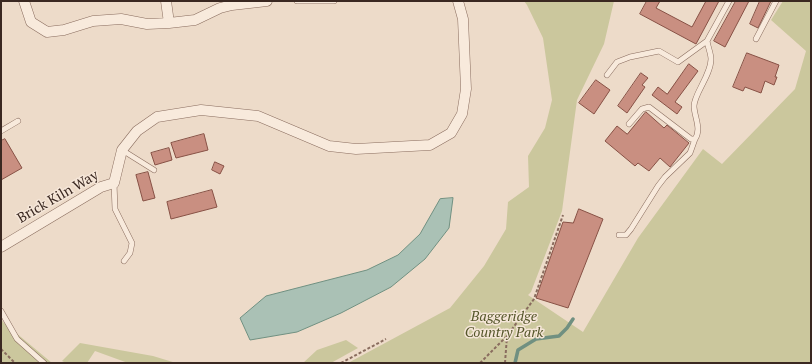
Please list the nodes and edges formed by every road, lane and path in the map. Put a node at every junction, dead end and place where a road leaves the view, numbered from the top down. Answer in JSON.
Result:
{"nodes":[{"id":1,"x":24,"y":1,"type":"edge"},
{"id":2,"x":166,"y":1,"type":"edge"},
{"id":3,"x":267,"y":1,"type":"edge"},
{"id":4,"x":297,"y":1,"type":"edge"},
{"id":5,"x":334,"y":1,"type":"edge"},
{"id":6,"x":458,"y":1,"type":"edge"},
{"id":7,"x":729,"y":1,"type":"edge"},
{"id":8,"x":776,"y":1,"type":"edge"},
{"id":9,"x":169,"y":23,"type":"junction"},
{"id":10,"x":756,"y":39,"type":"dead end"},
{"id":11,"x":707,"y":41,"type":"junction"},
{"id":12,"x":607,"y":75,"type":"dead end"},
{"id":13,"x":18,"y":121,"type":"dead end"},
{"id":14,"x":629,"y":124,"type":"dead end"},
{"id":15,"x":1,"y":131,"type":"edge"},
{"id":16,"x":695,"y":139,"type":"junction"},
{"id":17,"x":122,"y":150,"type":"junction"},
{"id":18,"x":154,"y":170,"type":"dead end"},
{"id":19,"x":114,"y":183,"type":"junction"},
{"id":20,"x":564,"y":215,"type":"dead end"},
{"id":21,"x":619,"y":236,"type":"dead end"},
{"id":22,"x":1,"y":247,"type":"edge"},
{"id":23,"x":124,"y":261,"type":"dead end"},
{"id":24,"x":1,"y":311,"type":"edge"},
{"id":25,"x":507,"y":336,"type":"junction"},
{"id":26,"x":386,"y":338,"type":"dead end"},
{"id":27,"x":1,"y":349,"type":"edge"},
{"id":28,"x":15,"y":363,"type":"edge"},
{"id":29,"x":44,"y":363,"type":"edge"},
{"id":30,"x":341,"y":363,"type":"edge"},
{"id":31,"x":480,"y":363,"type":"edge"},
{"id":32,"x":505,"y":363,"type":"edge"}],
"edges":[{"from":1,"to":9,"type":"street"},
{"from":2,"to":9,"type":"street"},
{"from":3,"to":9,"type":"street"},
{"from":4,"to":5,"type":"lane"},
{"from":6,"to":17,"type":"street","name":"Brick Kiln Way"},
{"from":7,"to":11,"type":"lane"},
{"from":8,"to":10,"type":"lane"},
{"from":11,"to":12,"type":"lane"},
{"from":11,"to":16,"type":"lane"},
{"from":13,"to":15,"type":"lane"},
{"from":14,"to":16,"type":"lane"},
{"from":16,"to":21,"type":"lane"},
{"from":17,"to":18,"type":"lane"},
{"from":17,"to":19,"type":"street","name":"Brick Kiln Way"},
{"from":19,"to":22,"type":"street","name":"Brick Kiln Way"},
{"from":19,"to":23,"type":"lane"},
{"from":20,"to":25,"type":"path"},
{"from":24,"to":29,"type":"lane"},
{"from":25,"to":31,"type":"path"},
{"from":25,"to":32,"type":"path"},
{"from":26,"to":30,"type":"path"},
{"from":27,"to":28,"type":"path"}]}
